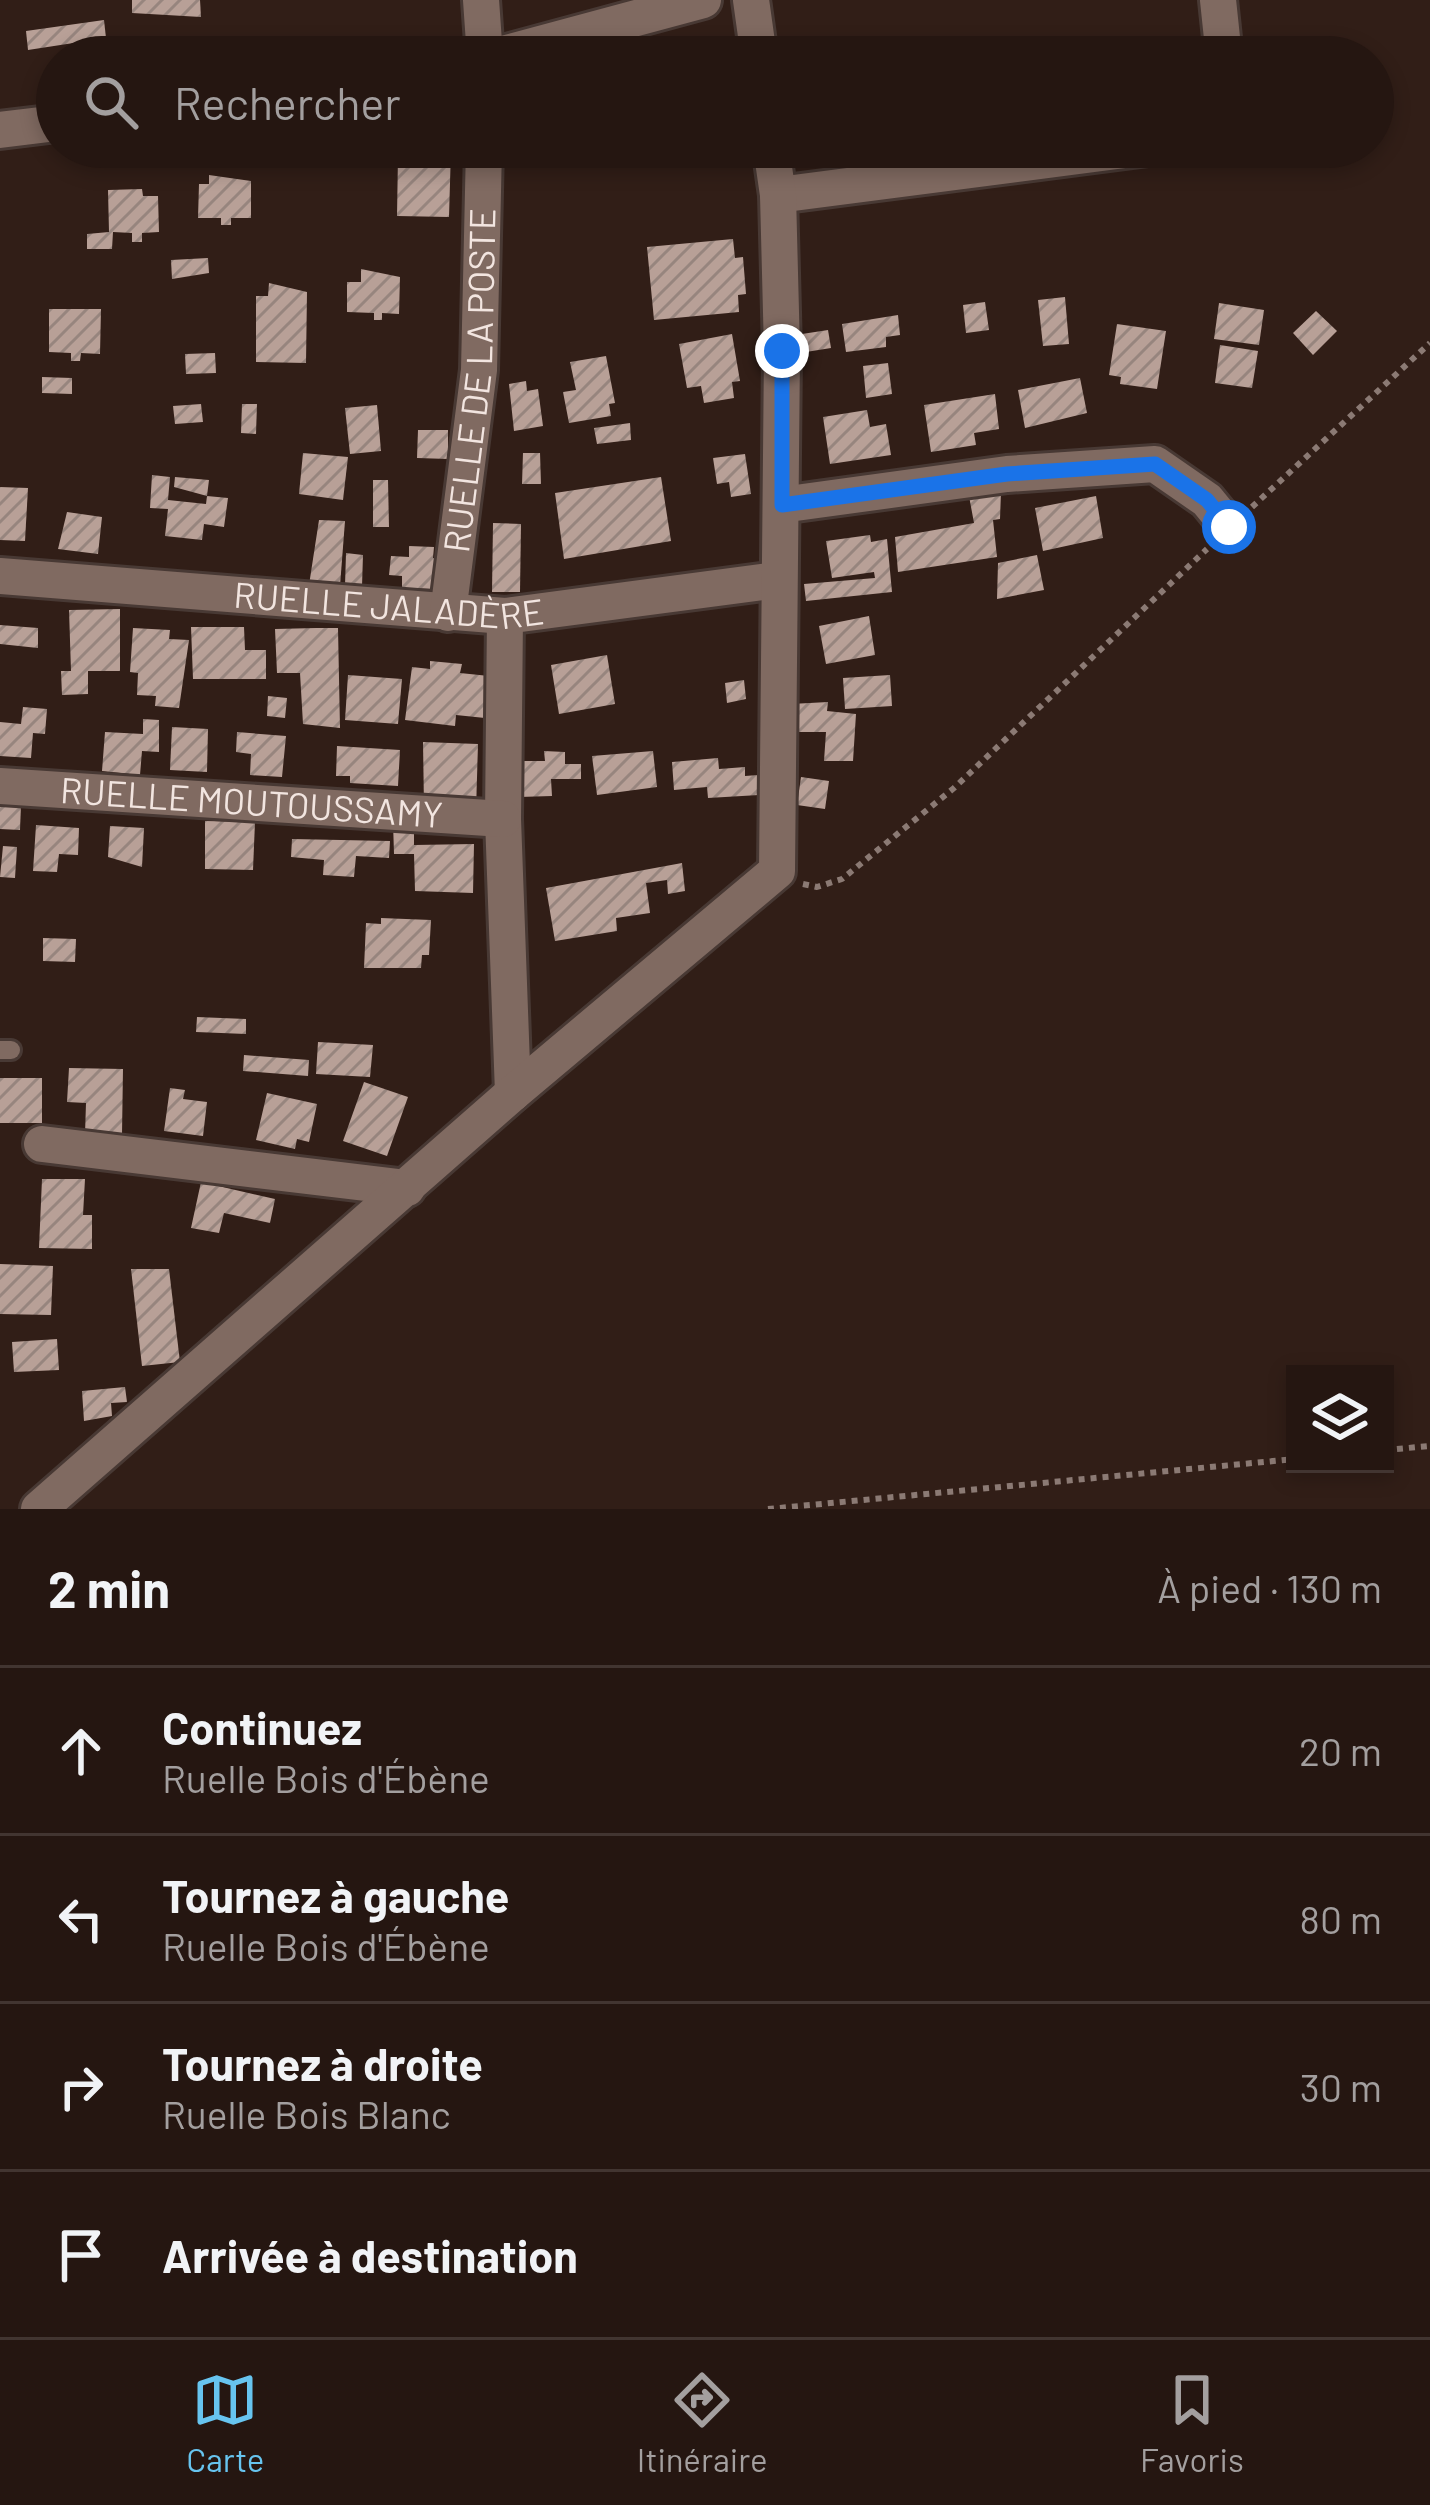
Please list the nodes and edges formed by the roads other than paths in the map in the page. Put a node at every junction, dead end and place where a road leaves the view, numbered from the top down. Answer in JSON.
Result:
{"nodes":[{"id":1,"x":482,"y":0,"type":"edge"},
{"id":2,"x":703,"y":0,"type":"edge"},
{"id":3,"x":751,"y":0,"type":"edge"},
{"id":4,"x":1218,"y":0,"type":"edge"},
{"id":5,"x":486,"y":36,"type":"edge"},
{"id":6,"x":568,"y":36,"type":"edge"},
{"id":7,"x":756,"y":36,"type":"edge"},
{"id":8,"x":1222,"y":36,"type":"edge"},
{"id":9,"x":36,"y":126,"type":"edge"},
{"id":10,"x":0,"y":130,"type":"edge"},
{"id":11,"x":484,"y":168,"type":"edge"},
{"id":12,"x":775,"y":168,"type":"edge"},
{"id":13,"x":989,"y":168,"type":"edge"},
{"id":14,"x":778,"y":196,"type":"junction"},
{"id":15,"x":782,"y":505,"type":"junction"},
{"id":16,"x":1229,"y":527,"type":"road end"},
{"id":17,"x":0,"y":576,"type":"edge"},
{"id":18,"x":777,"y":580,"type":"junction"},
{"id":19,"x":448,"y":613,"type":"junction"},
{"id":20,"x":506,"y":616,"type":"junction"},
{"id":21,"x":0,"y":786,"type":"edge"},
{"id":22,"x":502,"y":819,"type":"junction"},
{"id":23,"x":513,"y":1093,"type":"junction"},
{"id":24,"x":42,"y":1144,"type":"dead end"},
{"id":25,"x":407,"y":1188,"type":"junction"},
{"id":26,"x":39,"y":1509,"type":"edge"}],
"edges":[{"from":1,"to":5,"type":"street"},
{"from":2,"to":6,"type":"street"},
{"from":3,"to":7,"type":"street"},
{"from":4,"to":8,"type":"street"},
{"from":9,"to":10,"type":"street"},
{"from":11,"to":19,"type":"street","name":"RUELLE DE LA POSTE"},
{"from":12,"to":14,"type":"street"},
{"from":13,"to":14,"type":"street"},
{"from":14,"to":15,"type":"street"},
{"from":15,"to":16,"type":"street"},
{"from":15,"to":18,"type":"street"},
{"from":17,"to":19,"type":"street","name":"RUELLE JALADÈRE"},
{"from":18,"to":20,"type":"street","name":"RUELLE JALADÈRE"},
{"from":18,"to":23,"type":"street"},
{"from":19,"to":20,"type":"street","name":"RUELLE JALADÈRE"},
{"from":20,"to":22,"type":"street"},
{"from":21,"to":22,"type":"street","name":"RUELLE MOUTOUSSAMY"},
{"from":22,"to":23,"type":"street"},
{"from":23,"to":25,"type":"street"},
{"from":24,"to":25,"type":"street"},
{"from":25,"to":26,"type":"street"}]}
